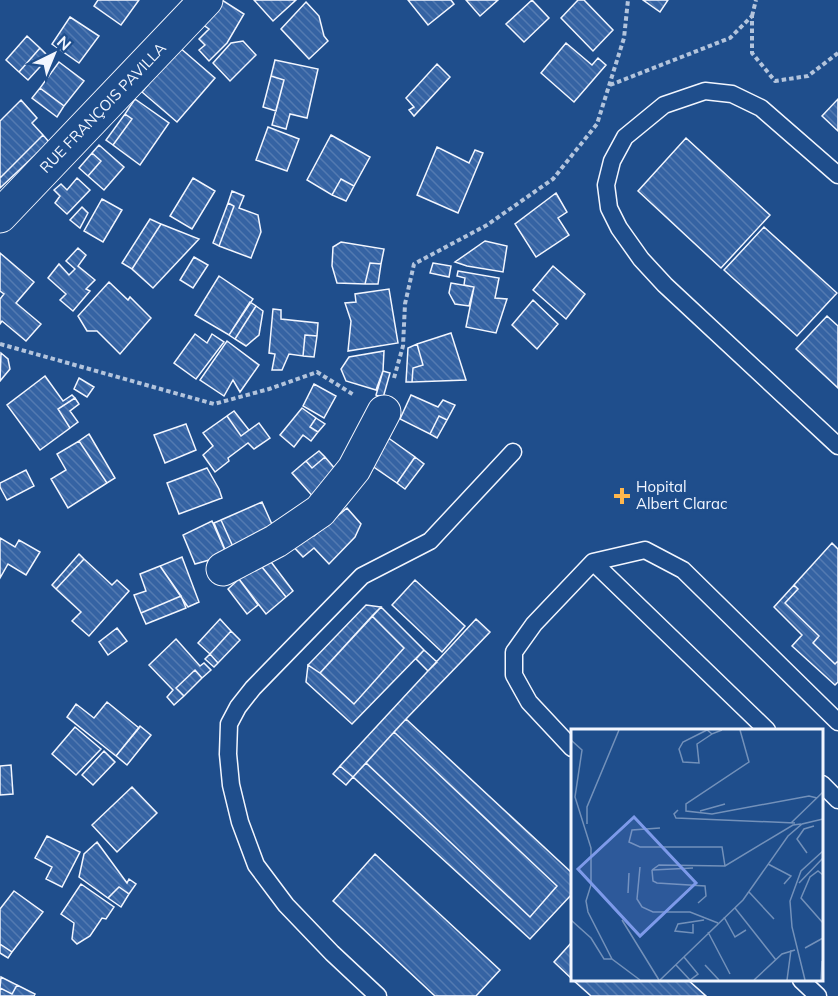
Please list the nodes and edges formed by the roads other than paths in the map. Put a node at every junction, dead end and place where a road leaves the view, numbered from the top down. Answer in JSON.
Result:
{"nodes":[{"id":1,"x":206,"y":0,"type":"edge"},
{"id":2,"x":838,"y":175,"type":"edge"},
{"id":3,"x":0,"y":216,"type":"edge"},
{"id":4,"x":384,"y":412,"type":"road end"},
{"id":5,"x":838,"y":446,"type":"edge"},
{"id":6,"x":513,"y":452,"type":"dead end"},
{"id":7,"x":593,"y":562,"type":"junction"},
{"id":8,"x":224,"y":569,"type":"dead end"},
{"id":9,"x":838,"y":722,"type":"edge"},
{"id":10,"x":766,"y":729,"type":"edge"},
{"id":11,"x":571,"y":746,"type":"edge"},
{"id":12,"x":823,"y":785,"type":"edge"},
{"id":13,"x":838,"y":800,"type":"edge"},
{"id":14,"x":802,"y":981,"type":"edge"},
{"id":15,"x":378,"y":996,"type":"edge"},
{"id":16,"x":818,"y":996,"type":"edge"}],
"edges":[{"from":1,"to":3,"type":"street","name":"RUE FRANÇOIS PAVILLA"},
{"from":2,"to":5,"type":"lane"},
{"from":4,"to":8,"type":"street"},
{"from":6,"to":15,"type":"lane"},
{"from":7,"to":9,"type":"lane"},
{"from":7,"to":10,"type":"lane"},
{"from":7,"to":11,"type":"lane"},
{"from":12,"to":13,"type":"lane"},
{"from":14,"to":16,"type":"lane"}]}
